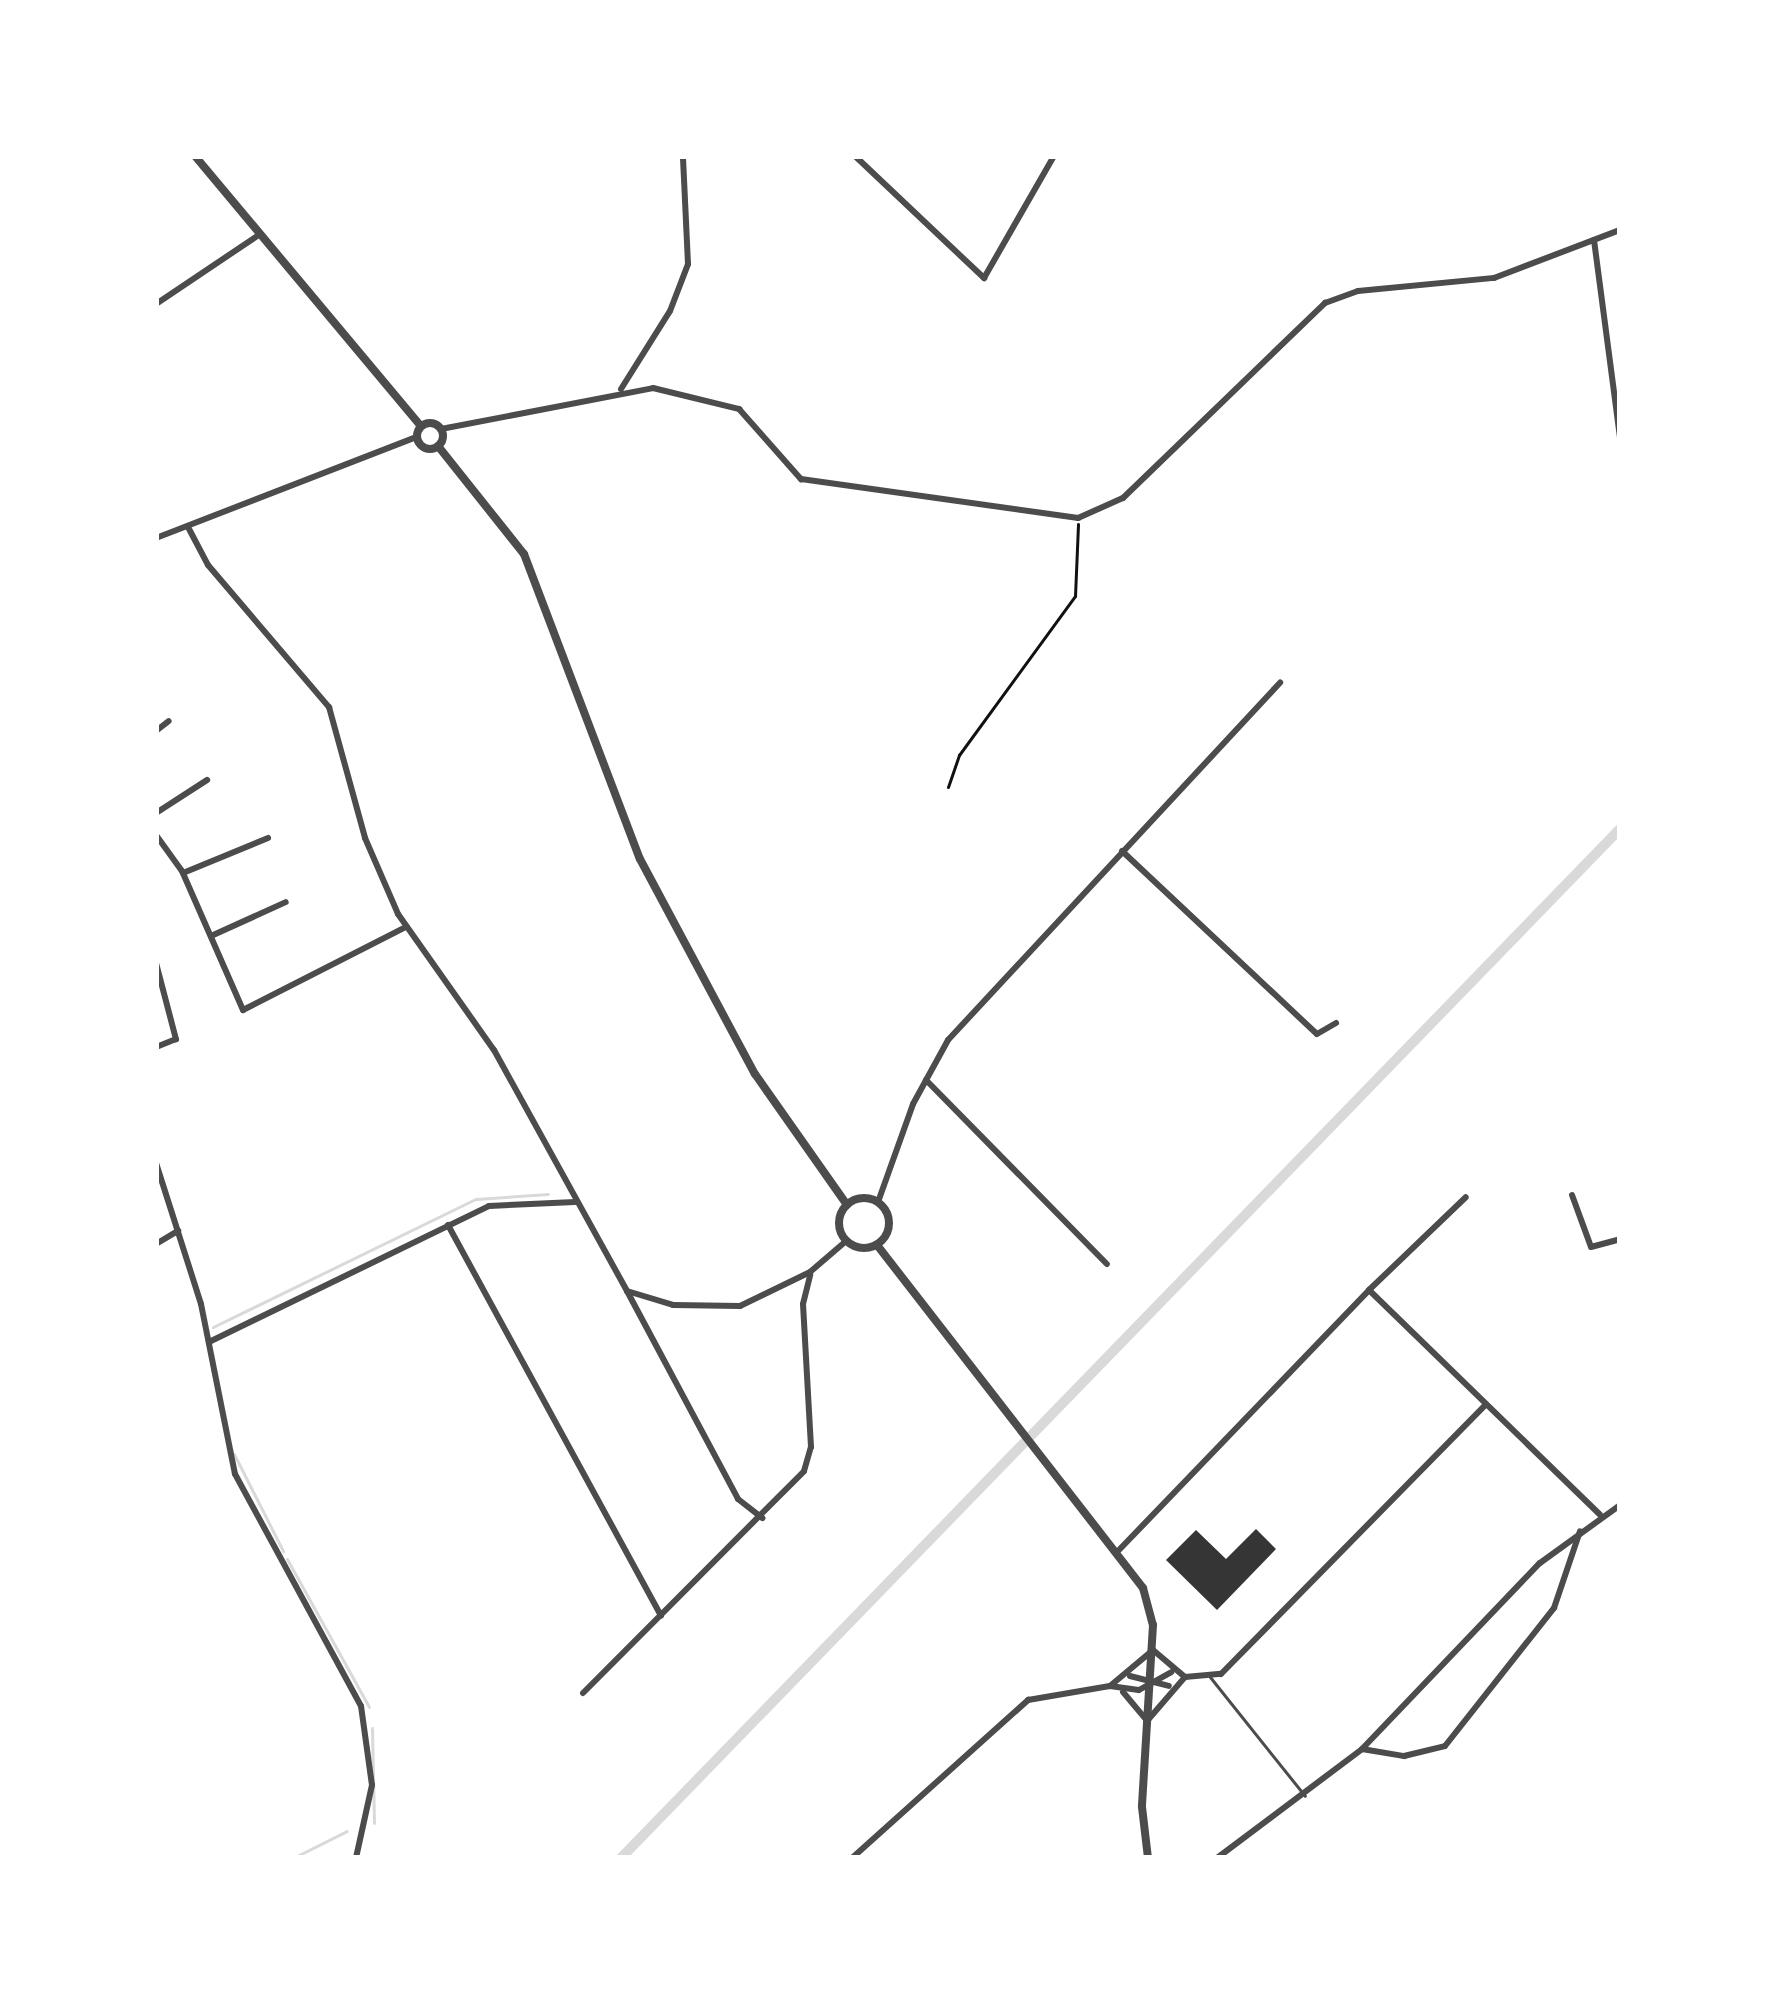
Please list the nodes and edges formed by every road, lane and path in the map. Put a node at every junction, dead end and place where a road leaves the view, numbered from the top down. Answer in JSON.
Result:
{"nodes":[{"id":1,"x":195,"y":156,"type":"edge"},
{"id":2,"x":682,"y":156,"type":"edge"},
{"id":3,"x":855,"y":156,"type":"edge"},
{"id":4,"x":1054,"y":156,"type":"edge"},
{"id":5,"x":1620,"y":230,"type":"edge"},
{"id":6,"x":260,"y":234,"type":"junction"},
{"id":7,"x":1594,"y":240,"type":"junction"},
{"id":8,"x":156,"y":304,"type":"edge"},
{"id":9,"x":1620,"y":348,"type":"edge"},
{"id":10,"x":1609,"y":350,"type":"junction"},
{"id":11,"x":621,"y":388,"type":"junction"},
{"id":12,"x":421,"y":426,"type":"junction"},
{"id":13,"x":441,"y":429,"type":"junction"},
{"id":14,"x":1620,"y":435,"type":"edge"},
{"id":15,"x":416,"y":437,"type":"junction"},
{"id":16,"x":438,"y":446,"type":"junction"},
{"id":17,"x":1078,"y":518,"type":"junction"},
{"id":18,"x":188,"y":526,"type":"junction"},
{"id":19,"x":156,"y":538,"type":"edge"},
{"id":20,"x":1280,"y":683,"type":"dead end"},
{"id":21,"x":169,"y":721,"type":"dead end"},
{"id":22,"x":156,"y":731,"type":"edge"},
{"id":23,"x":207,"y":780,"type":"dead end"},
{"id":24,"x":947,"y":787,"type":"dead end"},
{"id":25,"x":156,"y":813,"type":"edge"},
{"id":26,"x":156,"y":836,"type":"edge"},
{"id":27,"x":268,"y":838,"type":"dead end"},
{"id":28,"x":1121,"y":850,"type":"junction"},
{"id":29,"x":183,"y":873,"type":"junction"},
{"id":30,"x":286,"y":902,"type":"dead end"},
{"id":31,"x":406,"y":927,"type":"junction"},
{"id":32,"x":211,"y":937,"type":"junction"},
{"id":33,"x":156,"y":963,"type":"edge"},
{"id":34,"x":1336,"y":1023,"type":"dead end"},
{"id":35,"x":156,"y":1047,"type":"edge"},
{"id":36,"x":926,"y":1080,"type":"junction"},
{"id":37,"x":156,"y":1163,"type":"edge"},
{"id":38,"x":1572,"y":1196,"type":"dead end"},
{"id":39,"x":1466,"y":1197,"type":"dead end"},
{"id":40,"x":575,"y":1202,"type":"junction"},
{"id":41,"x":878,"y":1202,"type":"junction"},
{"id":42,"x":847,"y":1205,"type":"junction"},
{"id":43,"x":448,"y":1225,"type":"junction"},
{"id":44,"x":178,"y":1231,"type":"junction"},
{"id":45,"x":1620,"y":1239,"type":"edge"},
{"id":46,"x":846,"y":1241,"type":"junction"},
{"id":47,"x":156,"y":1244,"type":"edge"},
{"id":48,"x":877,"y":1245,"type":"junction"},
{"id":49,"x":1107,"y":1264,"type":"dead end"},
{"id":50,"x":811,"y":1272,"type":"junction"},
{"id":51,"x":1369,"y":1290,"type":"junction"},
{"id":52,"x":627,"y":1291,"type":"junction"},
{"id":53,"x":208,"y":1342,"type":"junction"},
{"id":54,"x":1486,"y":1404,"type":"junction"},
{"id":55,"x":1620,"y":1505,"type":"edge"},
{"id":56,"x":1600,"y":1515,"type":"junction"},
{"id":57,"x":762,"y":1518,"type":"junction"},
{"id":58,"x":1580,"y":1528,"type":"junction"},
{"id":59,"x":1119,"y":1550,"type":"junction"},
{"id":60,"x":661,"y":1616,"type":"junction"},
{"id":61,"x":1153,"y":1650,"type":"junction"},
{"id":62,"x":1173,"y":1671,"type":"junction"},
{"id":63,"x":1129,"y":1675,"type":"junction"},
{"id":64,"x":1209,"y":1676,"type":"junction"},
{"id":65,"x":1185,"y":1677,"type":"junction"},
{"id":66,"x":1150,"y":1684,"type":"junction"},
{"id":67,"x":1110,"y":1686,"type":"junction"},
{"id":68,"x":1173,"y":1686,"type":"junction"},
{"id":69,"x":1123,"y":1692,"type":"junction"},
{"id":70,"x":583,"y":1693,"type":"dead end"},
{"id":71,"x":1147,"y":1721,"type":"junction"},
{"id":72,"x":1361,"y":1749,"type":"junction"},
{"id":73,"x":1305,"y":1796,"type":"junction"},
{"id":74,"x":356,"y":1858,"type":"edge"},
{"id":75,"x":852,"y":1858,"type":"edge"},
{"id":76,"x":1148,"y":1858,"type":"edge"},
{"id":77,"x":1217,"y":1858,"type":"edge"}],
"edges":[{"from":1,"to":6,"type":"street"},
{"from":2,"to":11,"type":"street"},
{"from":3,"to":4,"type":"street"},
{"from":5,"to":7,"type":"street"},
{"from":6,"to":8,"type":"street"},
{"from":6,"to":12,"type":"street"},
{"from":7,"to":10,"type":"street"},
{"from":7,"to":17,"type":"street"},
{"from":9,"to":10,"type":"street"},
{"from":10,"to":14,"type":"street"},
{"from":11,"to":13,"type":"street"},
{"from":11,"to":17,"type":"street"},
{"from":12,"to":13,"type":"street"},
{"from":12,"to":15,"type":"street"},
{"from":13,"to":16,"type":"street"},
{"from":15,"to":16,"type":"street"},
{"from":15,"to":18,"type":"street"},
{"from":16,"to":42,"type":"street"},
{"from":17,"to":24,"type":"path"},
{"from":18,"to":19,"type":"street"},
{"from":18,"to":31,"type":"street"},
{"from":20,"to":28,"type":"street"},
{"from":21,"to":22,"type":"street"},
{"from":23,"to":25,"type":"street"},
{"from":26,"to":29,"type":"street"},
{"from":27,"to":29,"type":"street"},
{"from":28,"to":34,"type":"street"},
{"from":28,"to":36,"type":"street"},
{"from":29,"to":32,"type":"street"},
{"from":30,"to":32,"type":"street"},
{"from":31,"to":32,"type":"street"},
{"from":31,"to":40,"type":"street"},
{"from":33,"to":35,"type":"street"},
{"from":36,"to":41,"type":"street"},
{"from":36,"to":49,"type":"street"},
{"from":37,"to":44,"type":"street"},
{"from":38,"to":45,"type":"street"},
{"from":39,"to":51,"type":"street"},
{"from":40,"to":43,"type":"street"},
{"from":40,"to":52,"type":"street"},
{"from":41,"to":42,"type":"street"},
{"from":41,"to":48,"type":"street"},
{"from":42,"to":46,"type":"street"},
{"from":43,"to":53,"type":"street"},
{"from":43,"to":60,"type":"street"},
{"from":44,"to":47,"type":"street"},
{"from":44,"to":53,"type":"street"},
{"from":46,"to":48,"type":"street"},
{"from":46,"to":50,"type":"street"},
{"from":48,"to":59,"type":"street"},
{"from":50,"to":52,"type":"street"},
{"from":50,"to":57,"type":"street"},
{"from":51,"to":54,"type":"street"},
{"from":51,"to":59,"type":"street"},
{"from":52,"to":57,"type":"street"},
{"from":53,"to":74,"type":"street"},
{"from":54,"to":56,"type":"street"},
{"from":54,"to":64,"type":"street"},
{"from":55,"to":56,"type":"street"},
{"from":56,"to":58,"type":"street"},
{"from":57,"to":60,"type":"street"},
{"from":58,"to":72,"type":"street"},
{"from":58,"to":72,"type":"street"},
{"from":59,"to":61,"type":"street"},
{"from":60,"to":70,"type":"street"},
{"from":61,"to":62,"type":"street"},
{"from":61,"to":63,"type":"street"},
{"from":61,"to":66,"type":"street"},
{"from":62,"to":65,"type":"street"},
{"from":62,"to":66,"type":"street"},
{"from":63,"to":66,"type":"street"},
{"from":63,"to":67,"type":"street"},
{"from":64,"to":65,"type":"street"},
{"from":64,"to":73,"type":"lane"},
{"from":65,"to":68,"type":"street"},
{"from":66,"to":68,"type":"street"},
{"from":66,"to":69,"type":"street"},
{"from":66,"to":71,"type":"street"},
{"from":67,"to":69,"type":"street"},
{"from":67,"to":75,"type":"street"},
{"from":68,"to":71,"type":"street"},
{"from":69,"to":71,"type":"street"},
{"from":71,"to":76,"type":"street"},
{"from":72,"to":73,"type":"street"},
{"from":73,"to":77,"type":"street"}]}
